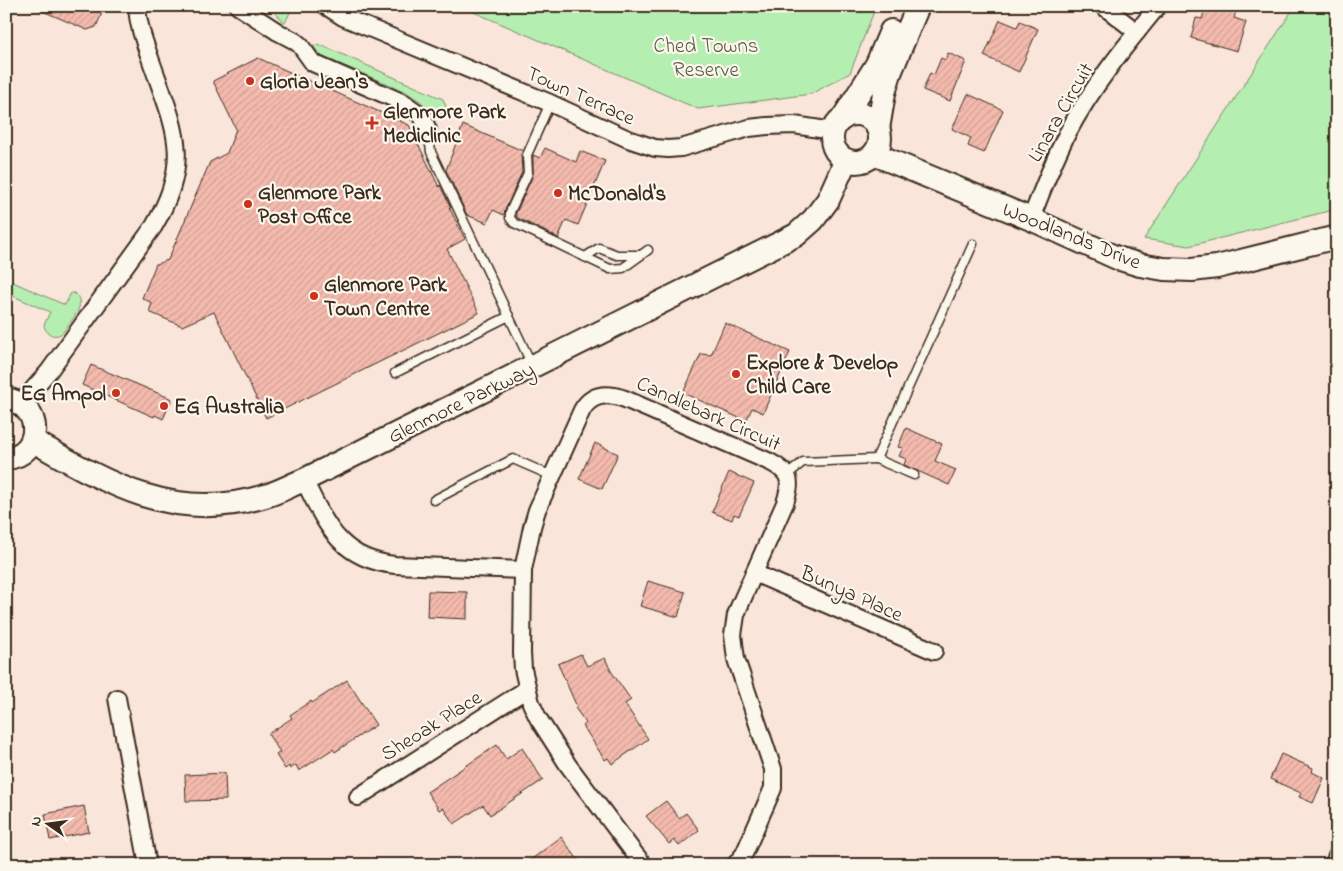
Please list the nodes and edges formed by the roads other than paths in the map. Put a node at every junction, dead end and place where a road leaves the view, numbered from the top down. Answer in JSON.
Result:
{"nodes":[{"id":1,"x":136,"y":6,"type":"edge"},
{"id":2,"x":238,"y":6,"type":"edge"},
{"id":3,"x":326,"y":6,"type":"edge"},
{"id":4,"x":901,"y":6,"type":"edge"},
{"id":5,"x":918,"y":6,"type":"edge"},
{"id":6,"x":1103,"y":6,"type":"edge"},
{"id":7,"x":1158,"y":6,"type":"edge"},
{"id":8,"x":1137,"y":32,"type":"junction"},
{"id":9,"x":550,"y":103,"type":"junction"},
{"id":10,"x":838,"y":124,"type":"junction"},
{"id":11,"x":878,"y":128,"type":"junction"},
{"id":12,"x":428,"y":130,"type":"joint"},
{"id":13,"x":874,"y":154,"type":"junction"},
{"id":14,"x":846,"y":160,"type":"junction"},
{"id":15,"x":1031,"y":219,"type":"junction"},
{"id":16,"x":1337,"y":237,"type":"edge"},
{"id":17,"x":973,"y":244,"type":"dead end"},
{"id":18,"x":585,"y":257,"type":"junction"},
{"id":19,"x":508,"y":316,"type":"junction"},
{"id":20,"x":532,"y":366,"type":"junction"},
{"id":21,"x":395,"y":373,"type":"dead end"},
{"id":22,"x":13,"y":401,"type":"edge"},
{"id":23,"x":32,"y":440,"type":"junction"},
{"id":24,"x":6,"y":458,"type":"edge"},
{"id":25,"x":876,"y":459,"type":"junction"},
{"id":26,"x":787,"y":475,"type":"junction"},
{"id":27,"x":914,"y":475,"type":"dead end"},
{"id":28,"x":552,"y":476,"type":"junction"},
{"id":29,"x":304,"y":480,"type":"junction"},
{"id":30,"x":434,"y":500,"type":"dead end"},
{"id":31,"x":523,"y":570,"type":"junction"},
{"id":32,"x":754,"y":573,"type":"junction"},
{"id":33,"x":934,"y":652,"type":"dead end"},
{"id":34,"x":528,"y":689,"type":"junction"},
{"id":35,"x":117,"y":698,"type":"dead end"},
{"id":36,"x":358,"y":797,"type":"dead end"},
{"id":37,"x":1337,"y":856,"type":"edge"},
{"id":38,"x":148,"y":865,"type":"edge"},
{"id":39,"x":644,"y":865,"type":"edge"},
{"id":40,"x":735,"y":865,"type":"edge"},
{"id":41,"x":1333,"y":865,"type":"edge"}],
"edges":[{"from":1,"to":22,"type":"street"},
{"from":2,"to":12,"type":"street"},
{"from":3,"to":9,"type":"street","name":"Town Terrace"},
{"from":4,"to":10,"type":"main road"},
{"from":5,"to":11,"type":"main road"},
{"from":6,"to":8,"type":"street"},
{"from":7,"to":8,"type":"street","name":"Linara Circuit"},
{"from":8,"to":15,"type":"street","name":"Linara Circuit"},
{"from":9,"to":10,"type":"street","name":"Town Terrace"},
{"from":9,"to":18,"type":"lane"},
{"from":10,"to":11,"type":"main road"},
{"from":10,"to":14,"type":"main road"},
{"from":11,"to":13,"type":"main road"},
{"from":12,"to":19,"type":"lane"},
{"from":13,"to":14,"type":"main road"},
{"from":13,"to":15,"type":"main road","name":"Woodlands Drive"},
{"from":14,"to":20,"type":"main road","name":"Glenmore Parkway"},
{"from":15,"to":16,"type":"main road","name":"Woodlands Drive"},
{"from":17,"to":25,"type":"lane"},
{"from":18,"to":18,"type":"lane"},
{"from":19,"to":20,"type":"lane"},
{"from":19,"to":21,"type":"lane"},
{"from":20,"to":29,"type":"main road","name":"Glenmore Parkway"},
{"from":22,"to":23,"type":"main road"},
{"from":23,"to":24,"type":"main road"},
{"from":23,"to":29,"type":"main road","name":"Glenmore Parkway"},
{"from":25,"to":26,"type":"lane"},
{"from":25,"to":27,"type":"lane"},
{"from":26,"to":28,"type":"street","name":"Candlebark Circuit"},
{"from":26,"to":32,"type":"street","name":"Candlebark Circuit"},
{"from":28,"to":30,"type":"lane"},
{"from":28,"to":31,"type":"street","name":"Candlebark Circuit"},
{"from":29,"to":31,"type":"street"},
{"from":31,"to":34,"type":"street","name":"Candlebark Circuit"},
{"from":32,"to":33,"type":"street","name":"Bunya Place"},
{"from":32,"to":40,"type":"street","name":"Candlebark Circuit"},
{"from":34,"to":36,"type":"street","name":"Sheoak Place"},
{"from":34,"to":39,"type":"street","name":"Candlebark Circuit"},
{"from":35,"to":38,"type":"street"},
{"from":37,"to":41,"type":"street"}]}
